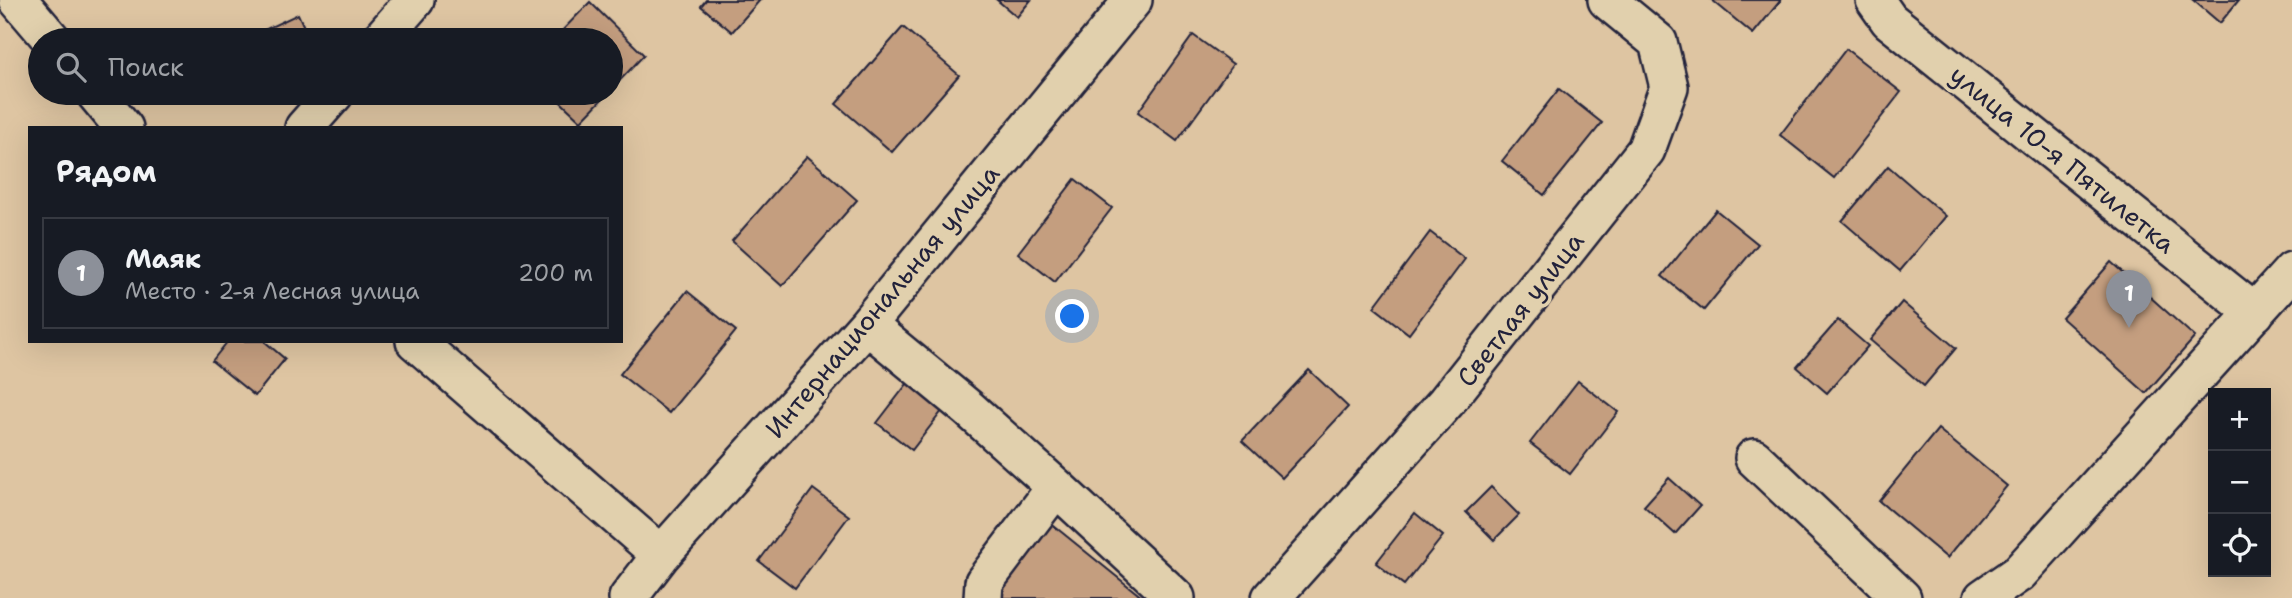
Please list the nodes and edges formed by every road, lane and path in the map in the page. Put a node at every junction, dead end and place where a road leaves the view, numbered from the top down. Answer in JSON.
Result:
{"nodes":[{"id":1,"x":18,"y":0,"type":"edge"},
{"id":2,"x":415,"y":0,"type":"edge"},
{"id":3,"x":1133,"y":0,"type":"edge"},
{"id":4,"x":1607,"y":0,"type":"edge"},
{"id":5,"x":1875,"y":0,"type":"edge"},
{"id":6,"x":42,"y":28,"type":"edge"},
{"id":7,"x":390,"y":28,"type":"edge"},
{"id":8,"x":105,"y":105,"type":"edge"},
{"id":9,"x":324,"y":105,"type":"edge"},
{"id":10,"x":122,"y":126,"type":"edge"},
{"id":11,"x":306,"y":126,"type":"edge"},
{"id":12,"x":2292,"y":271,"type":"edge"},
{"id":13,"x":2255,"y":313,"type":"junction"},
{"id":14,"x":867,"y":325,"type":"junction"},
{"id":15,"x":417,"y":343,"type":"edge"},
{"id":16,"x":1754,"y":458,"type":"dead end"},
{"id":17,"x":1056,"y":487,"type":"junction"},
{"id":18,"x":661,"y":555,"type":"junction"},
{"id":19,"x":628,"y":598,"type":"edge"},
{"id":20,"x":983,"y":598,"type":"edge"},
{"id":21,"x":1176,"y":598,"type":"edge"},
{"id":22,"x":1271,"y":598,"type":"edge"},
{"id":23,"x":1902,"y":598,"type":"edge"},
{"id":24,"x":1983,"y":598,"type":"edge"}],
"edges":[{"from":1,"to":6,"type":"street"},
{"from":2,"to":7,"type":"street"},
{"from":3,"to":14,"type":"street","name":"Интернациональная улица"},
{"from":4,"to":22,"type":"street","name":"Светлая улица"},
{"from":5,"to":13,"type":"street","name":"улица 10-я Пятилетка"},
{"from":8,"to":10,"type":"street"},
{"from":9,"to":11,"type":"street"},
{"from":12,"to":13,"type":"street"},
{"from":13,"to":24,"type":"street"},
{"from":14,"to":17,"type":"street"},
{"from":14,"to":18,"type":"street","name":"Интернациональная улица"},
{"from":15,"to":18,"type":"street"},
{"from":16,"to":23,"type":"street"},
{"from":17,"to":20,"type":"street"},
{"from":17,"to":21,"type":"street"},
{"from":18,"to":19,"type":"street","name":"Интернациональная улица"}]}
